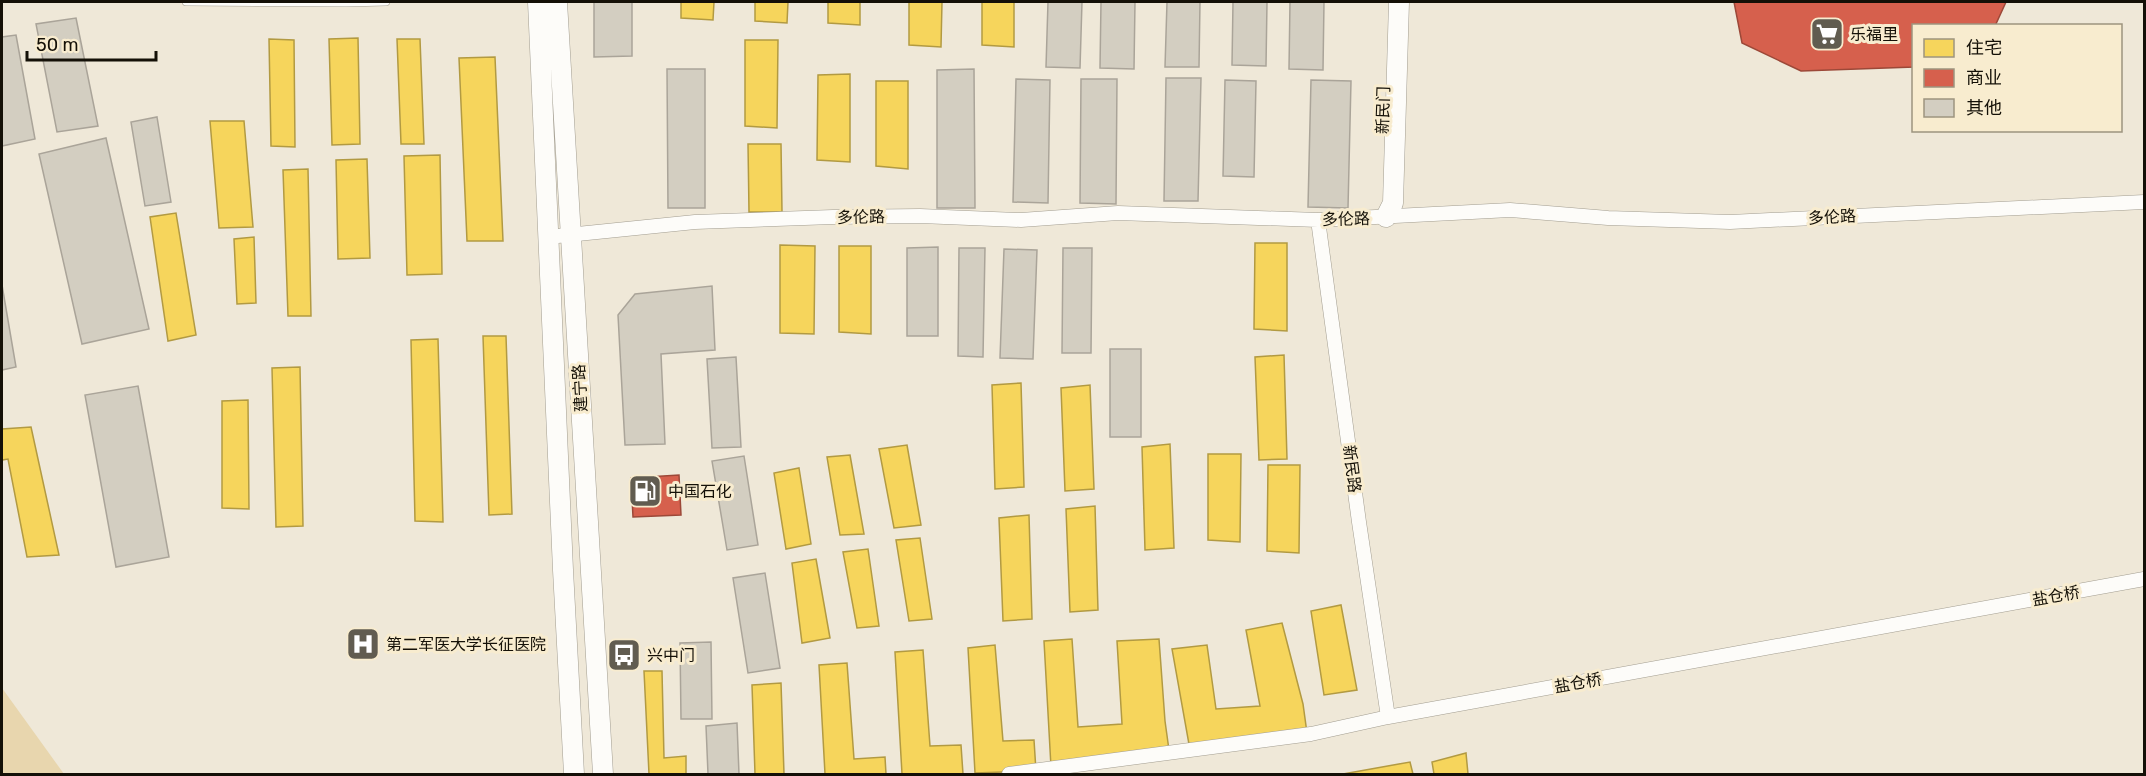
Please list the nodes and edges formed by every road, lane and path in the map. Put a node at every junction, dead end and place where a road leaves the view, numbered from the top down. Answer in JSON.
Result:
{"nodes":[{"id":1,"x":186,"y":2,"type":"edge"},
{"id":2,"x":386,"y":2,"type":"edge"},
{"id":3,"x":538,"y":2,"type":"edge"},
{"id":4,"x":557,"y":2,"type":"edge"},
{"id":5,"x":1386,"y":2,"type":"edge"},
{"id":6,"x":1399,"y":2,"type":"edge"},
{"id":7,"x":2145,"y":202,"type":"edge"},
{"id":8,"x":1386,"y":218,"type":"junction"},
{"id":9,"x":1318,"y":220,"type":"junction"},
{"id":10,"x":571,"y":234,"type":"junction"},
{"id":11,"x":549,"y":237,"type":"junction"},
{"id":12,"x":2145,"y":579,"type":"edge"},
{"id":13,"x":1388,"y":717,"type":"junction"},
{"id":14,"x":574,"y":774,"type":"edge"},
{"id":15,"x":603,"y":774,"type":"edge"},
{"id":16,"x":1009,"y":774,"type":"edge"}],
"edges":[{"from":1,"to":2,"type":"lane"},
{"from":3,"to":11,"type":"main road","name":"建宁路"},
{"from":4,"to":10,"type":"main road","name":"建宁路"},
{"from":5,"to":8,"type":"main road","name":"新民门"},
{"from":6,"to":8,"type":"main road"},
{"from":7,"to":8,"type":"street","name":"多伦路"},
{"from":8,"to":9,"type":"street","name":"多伦路"},
{"from":9,"to":10,"type":"street","name":"多伦路"},
{"from":9,"to":13,"type":"street","name":"新民路"},
{"from":10,"to":11,"type":"street","name":"多伦路"},
{"from":10,"to":15,"type":"main road","name":"建宁路"},
{"from":11,"to":14,"type":"main road","name":"建宁路"},
{"from":12,"to":13,"type":"street","name":"盐仓桥"},
{"from":13,"to":16,"type":"street","name":"盐仓桥"}]}
